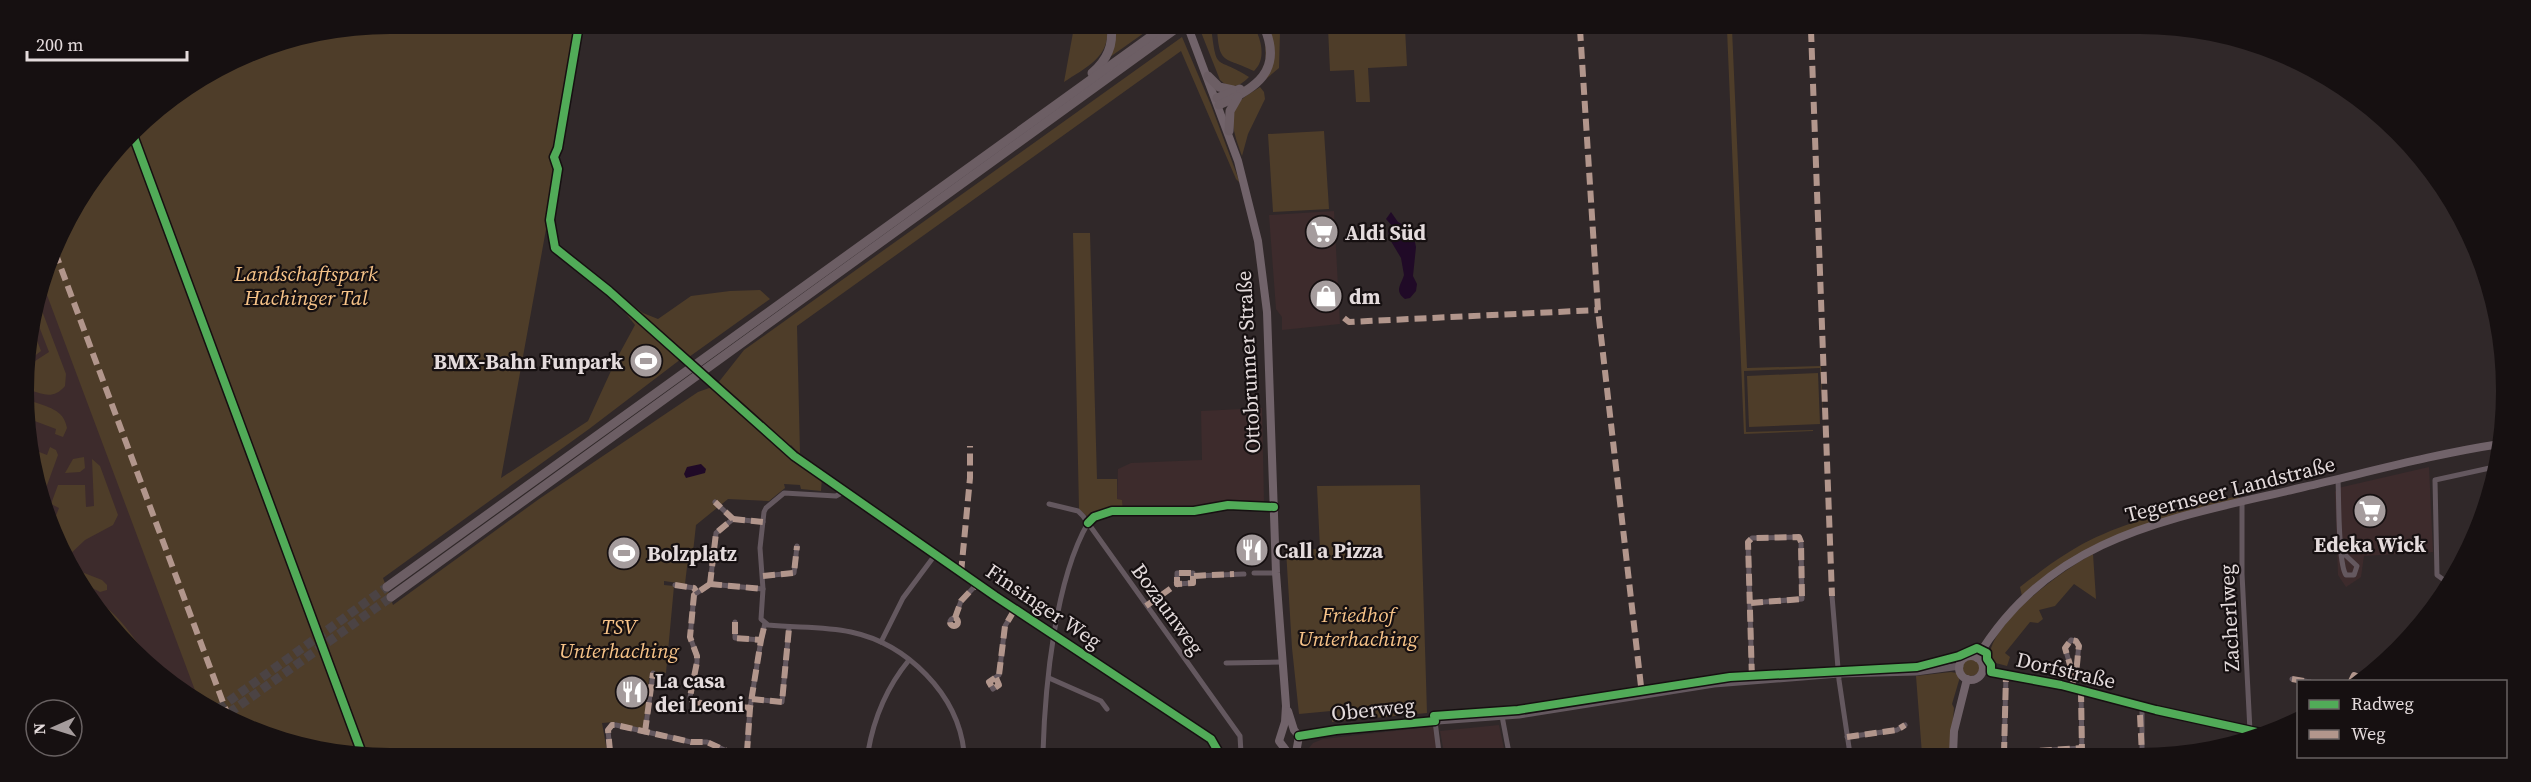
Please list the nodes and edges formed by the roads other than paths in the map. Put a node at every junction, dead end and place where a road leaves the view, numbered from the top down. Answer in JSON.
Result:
{"nodes":[{"id":1,"x":1111,"y":34,"type":"edge"},
{"id":2,"x":1163,"y":34,"type":"edge"},
{"id":3,"x":1164,"y":34,"type":"edge"},
{"id":4,"x":1191,"y":34,"type":"edge"},
{"id":5,"x":1262,"y":34,"type":"edge"},
{"id":6,"x":1266,"y":34,"type":"edge"},
{"id":7,"x":1208,"y":76,"type":"junction"},
{"id":8,"x":1239,"y":93,"type":"junction"},
{"id":9,"x":1218,"y":101,"type":"junction"},
{"id":10,"x":1049,"y":110,"type":"junction"},
{"id":11,"x":1228,"y":131,"type":"junction"},
{"id":12,"x":705,"y":363,"type":"junction"},
{"id":13,"x":689,"y":375,"type":"junction"},
{"id":14,"x":2492,"y":445,"type":"edge"},
{"id":15,"x":2488,"y":468,"type":"edge"},
{"id":16,"x":2338,"y":480,"type":"junction"},
{"id":17,"x":715,"y":501,"type":"dead end"},
{"id":18,"x":2242,"y":502,"type":"junction"},
{"id":19,"x":1049,"y":504,"type":"dead end"},
{"id":20,"x":733,"y":519,"type":"junction"},
{"id":21,"x":763,"y":522,"type":"junction"},
{"id":22,"x":1088,"y":523,"type":"junction"},
{"id":23,"x":797,"y":546,"type":"dead end"},
{"id":24,"x":2342,"y":551,"type":"dead end"},
{"id":25,"x":935,"y":555,"type":"junction"},
{"id":26,"x":1254,"y":573,"type":"dead end"},
{"id":27,"x":1276,"y":573,"type":"junction"},
{"id":28,"x":1244,"y":574,"type":"dead end"},
{"id":29,"x":763,"y":576,"type":"junction"},
{"id":30,"x":1193,"y":576,"type":"dead end"},
{"id":31,"x":2443,"y":579,"type":"edge"},
{"id":32,"x":710,"y":584,"type":"junction"},
{"id":33,"x":977,"y":584,"type":"junction"},
{"id":34,"x":675,"y":585,"type":"dead end"},
{"id":35,"x":387,"y":587,"type":"tunnel mouth"},
{"id":36,"x":764,"y":589,"type":"junction"},
{"id":37,"x":696,"y":591,"type":"junction"},
{"id":38,"x":1832,"y":596,"type":"dead end"},
{"id":39,"x":391,"y":597,"type":"tunnel mouth"},
{"id":40,"x":1751,"y":603,"type":"junction"},
{"id":41,"x":1015,"y":609,"type":"junction"},
{"id":42,"x":955,"y":618,"type":"dead end"},
{"id":43,"x":735,"y":622,"type":"dead end"},
{"id":44,"x":765,"y":623,"type":"junction"},
{"id":45,"x":789,"y":628,"type":"junction"},
{"id":46,"x":1055,"y":635,"type":"junction"},
{"id":47,"x":761,"y":639,"type":"junction"},
{"id":48,"x":881,"y":642,"type":"junction"},
{"id":49,"x":1977,"y":658,"type":"junction"},
{"id":50,"x":909,"y":660,"type":"junction"},
{"id":51,"x":1283,"y":662,"type":"junction"},
{"id":52,"x":1226,"y":663,"type":"dead end"},
{"id":53,"x":1960,"y":666,"type":"junction"},
{"id":54,"x":1983,"y":671,"type":"junction"},
{"id":55,"x":653,"y":674,"type":"dead end"},
{"id":56,"x":1839,"y":674,"type":"junction"},
{"id":57,"x":2006,"y":675,"type":"junction"},
{"id":58,"x":996,"y":678,"type":"dead end"},
{"id":59,"x":1049,"y":678,"type":"junction"},
{"id":60,"x":2074,"y":678,"type":"junction"},
{"id":61,"x":2292,"y":678,"type":"dead end"},
{"id":62,"x":1967,"y":679,"type":"junction"},
{"id":63,"x":2303,"y":680,"type":"edge"},
{"id":64,"x":1752,"y":681,"type":"junction"},
{"id":65,"x":2072,"y":688,"type":"junction"},
{"id":66,"x":2081,"y":690,"type":"junction"},
{"id":67,"x":752,"y":699,"type":"junction"},
{"id":68,"x":1286,"y":706,"type":"junction"},
{"id":69,"x":2142,"y":707,"type":"junction"},
{"id":70,"x":750,"y":708,"type":"junction"},
{"id":71,"x":1107,"y":709,"type":"dead end"},
{"id":72,"x":1502,"y":716,"type":"junction"},
{"id":73,"x":1435,"y":721,"type":"junction"},
{"id":74,"x":1905,"y":725,"type":"dead end"},
{"id":75,"x":2256,"y":729,"type":"edge"},
{"id":76,"x":2249,"y":731,"type":"edge"},
{"id":77,"x":645,"y":732,"type":"junction"},
{"id":78,"x":1282,"y":732,"type":"junction"},
{"id":79,"x":1297,"y":733,"type":"junction"},
{"id":80,"x":1847,"y":737,"type":"junction"},
{"id":81,"x":609,"y":748,"type":"edge"},
{"id":82,"x":720,"y":748,"type":"edge"},
{"id":83,"x":747,"y":748,"type":"edge"},
{"id":84,"x":869,"y":748,"type":"edge"},
{"id":85,"x":963,"y":748,"type":"edge"},
{"id":86,"x":1043,"y":748,"type":"edge"},
{"id":87,"x":1217,"y":748,"type":"edge"},
{"id":88,"x":1240,"y":748,"type":"edge"},
{"id":89,"x":1284,"y":748,"type":"edge"},
{"id":90,"x":1296,"y":748,"type":"edge"},
{"id":91,"x":1438,"y":748,"type":"edge"},
{"id":92,"x":1508,"y":748,"type":"edge"},
{"id":93,"x":1849,"y":748,"type":"edge"},
{"id":94,"x":1954,"y":748,"type":"edge"},
{"id":95,"x":2004,"y":748,"type":"edge"},
{"id":96,"x":2082,"y":748,"type":"edge"},
{"id":97,"x":2142,"y":748,"type":"edge"}],
"edges":[{"from":1,"to":10,"type":"highway"},
{"from":2,"to":10,"type":"highway"},
{"from":3,"to":12,"type":"highway"},
{"from":4,"to":7,"type":"main road","name":"Ottobrunner Straße"},
{"from":5,"to":8,"type":"highway"},
{"from":6,"to":8,"type":"highway"},
{"from":7,"to":8,"type":"highway"},
{"from":7,"to":9,"type":"main road","name":"Ottobrunner Straße"},
{"from":8,"to":9,"type":"highway"},
{"from":8,"to":11,"type":"highway"},
{"from":9,"to":11,"type":"main road","name":"Ottobrunner Straße"},
{"from":10,"to":12,"type":"highway"},
{"from":11,"to":27,"type":"main road","name":"Ottobrunner Straße"},
{"from":12,"to":13,"type":"highway"},
{"from":13,"to":35,"type":"highway"},
{"from":13,"to":39,"type":"highway"},
{"from":14,"to":16,"type":"main road","name":"Tegernseer Landstraße"},
{"from":15,"to":31,"type":"street"},
{"from":16,"to":18,"type":"main road","name":"Tegernseer Landstraße"},
{"from":16,"to":24,"type":"street"},
{"from":17,"to":20,"type":"street"},
{"from":18,"to":49,"type":"main road","name":"Tegernseer Landstraße"},
{"from":18,"to":75,"type":"street","name":"Zacherlweg"},
{"from":19,"to":22,"type":"street","name":"Bozaunweg"},
{"from":20,"to":21,"type":"street"},
{"from":20,"to":32,"type":"street"},
{"from":21,"to":25,"type":"street","name":"Finsinger Weg"},
{"from":21,"to":29,"type":"street"},
{"from":22,"to":46,"type":"street"},
{"from":22,"to":88,"type":"street","name":"Bozaunweg"},
{"from":23,"to":29,"type":"street"},
{"from":25,"to":33,"type":"street","name":"Finsinger Weg"},
{"from":25,"to":48,"type":"street"},
{"from":26,"to":27,"type":"street"},
{"from":27,"to":51,"type":"main road","name":"Ottobrunner Straße"},
{"from":28,"to":30,"type":"street"},
{"from":29,"to":36,"type":"street"},
{"from":32,"to":36,"type":"street"},
{"from":32,"to":37,"type":"street"},
{"from":33,"to":41,"type":"street","name":"Finsinger Weg"},
{"from":33,"to":42,"type":"street"},
{"from":34,"to":37,"type":"street"},
{"from":36,"to":44,"type":"street"},
{"from":37,"to":70,"type":"street"},
{"from":38,"to":56,"type":"street"},
{"from":40,"to":40,"type":"street"},
{"from":40,"to":64,"type":"street"},
{"from":41,"to":46,"type":"street","name":"Finsinger Weg"},
{"from":41,"to":58,"type":"street"},
{"from":43,"to":47,"type":"street"},
{"from":44,"to":45,"type":"street"},
{"from":44,"to":47,"type":"street"},
{"from":45,"to":48,"type":"street"},
{"from":45,"to":67,"type":"street"},
{"from":46,"to":59,"type":"street"},
{"from":46,"to":87,"type":"street","name":"Finsinger Weg"},
{"from":47,"to":67,"type":"street"},
{"from":48,"to":50,"type":"street"},
{"from":49,"to":53,"type":"main road"},
{"from":49,"to":54,"type":"main road"},
{"from":50,"to":84,"type":"street"},
{"from":50,"to":85,"type":"street"},
{"from":51,"to":52,"type":"street"},
{"from":51,"to":68,"type":"main road","name":"Ottobrunner Straße"},
{"from":53,"to":56,"type":"street","name":"Oberweg"},
{"from":53,"to":62,"type":"main road"},
{"from":54,"to":57,"type":"street","name":"Dorfstraße"},
{"from":54,"to":62,"type":"main road"},
{"from":55,"to":77,"type":"street"},
{"from":56,"to":64,"type":"street","name":"Oberweg"},
{"from":56,"to":80,"type":"street"},
{"from":57,"to":65,"type":"street","name":"Dorfstraße"},
{"from":57,"to":95,"type":"street"},
{"from":59,"to":71,"type":"street"},
{"from":59,"to":86,"type":"street"},
{"from":60,"to":60,"type":"street","name":"Dorfstraße"},
{"from":60,"to":65,"type":"street","name":"Dorfstraße"},
{"from":61,"to":63,"type":"street"},
{"from":62,"to":94,"type":"main road"},
{"from":64,"to":72,"type":"street","name":"Oberweg"},
{"from":65,"to":66,"type":"street","name":"Dorfstraße"},
{"from":66,"to":69,"type":"street","name":"Dorfstraße"},
{"from":66,"to":96,"type":"street"},
{"from":67,"to":70,"type":"street"},
{"from":68,"to":78,"type":"main road","name":"Ottobrunner Straße"},
{"from":68,"to":79,"type":"main road","name":"Ottobrunner Straße"},
{"from":69,"to":76,"type":"street","name":"Dorfstraße"},
{"from":69,"to":97,"type":"street"},
{"from":70,"to":83,"type":"street"},
{"from":72,"to":73,"type":"street","name":"Oberweg"},
{"from":72,"to":92,"type":"street"},
{"from":73,"to":79,"type":"street","name":"Oberweg"},
{"from":73,"to":91,"type":"street"},
{"from":74,"to":80,"type":"street"},
{"from":77,"to":81,"type":"street"},
{"from":77,"to":82,"type":"street"},
{"from":78,"to":79,"type":"main road"},
{"from":78,"to":89,"type":"main road","name":"Ottobrunner Straße"},
{"from":79,"to":90,"type":"main road","name":"Ottobrunner Straße"},
{"from":80,"to":93,"type":"street"}]}
